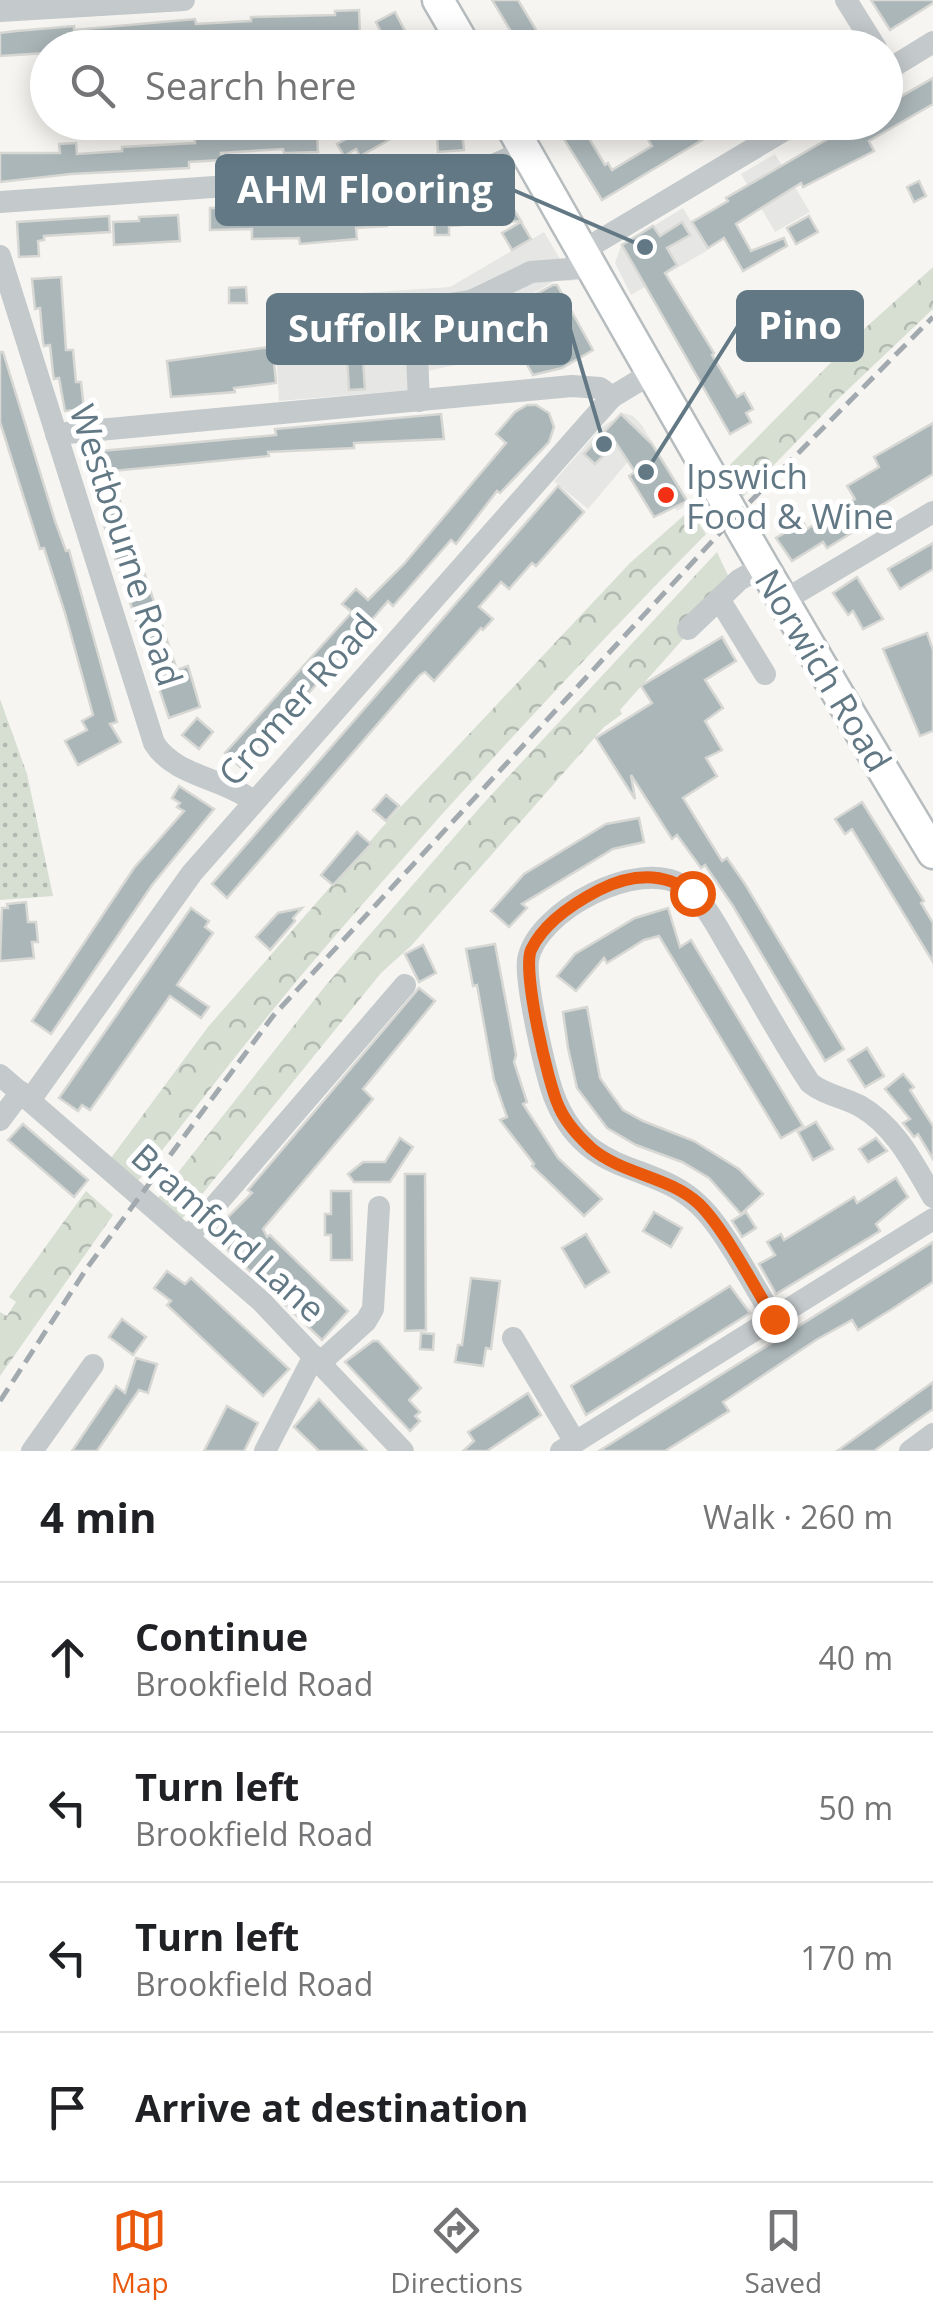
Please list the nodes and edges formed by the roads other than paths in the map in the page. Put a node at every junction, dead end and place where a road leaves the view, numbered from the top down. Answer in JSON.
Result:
{"nodes":[{"id":1,"x":184,"y":0,"type":"edge"},
{"id":2,"x":438,"y":0,"type":"edge"},
{"id":3,"x":846,"y":0,"type":"edge"},
{"id":4,"x":0,"y":12,"type":"edge"},
{"id":5,"x":456,"y":30,"type":"edge"},
{"id":6,"x":865,"y":30,"type":"edge"},
{"id":7,"x":933,"y":42,"type":"edge"},
{"id":8,"x":903,"y":58,"type":"edge"},
{"id":9,"x":519,"y":140,"type":"edge"},
{"id":10,"x":770,"y":140,"type":"edge"},
{"id":11,"x":525,"y":151,"type":"junction"},
{"id":12,"x":0,"y":202,"type":"edge"},
{"id":13,"x":0,"y":256,"type":"edge"},
{"id":14,"x":588,"y":259,"type":"junction"},
{"id":15,"x":650,"y":374,"type":"junction"},
{"id":16,"x":612,"y":397,"type":"junction"},
{"id":17,"x":418,"y":401,"type":"junction"},
{"id":18,"x":56,"y":434,"type":"junction"},
{"id":19,"x":933,"y":512,"type":"edge"},
{"id":20,"x":762,"y":566,"type":"junction"},
{"id":21,"x":719,"y":599,"type":"junction"},
{"id":22,"x":784,"y":601,"type":"junction"},
{"id":23,"x":688,"y":629,"type":"dead end"},
{"id":24,"x":765,"y":674,"type":"dead end"},
{"id":25,"x":253,"y":802,"type":"junction"},
{"id":26,"x":933,"y":853,"type":"edge"},
{"id":27,"x":405,"y":985,"type":"dead end"},
{"id":28,"x":0,"y":1075,"type":"edge"},
{"id":29,"x":25,"y":1096,"type":"junction"},
{"id":30,"x":0,"y":1120,"type":"edge"},
{"id":31,"x":933,"y":1197,"type":"edge"},
{"id":32,"x":378,"y":1207,"type":"dead end"},
{"id":33,"x":933,"y":1219,"type":"edge"},
{"id":34,"x":189,"y":1236,"type":"junction"},
{"id":35,"x":774,"y":1319,"type":"junction"},
{"id":36,"x":513,"y":1338,"type":"dead end"},
{"id":37,"x":318,"y":1359,"type":"junction"},
{"id":38,"x":93,"y":1365,"type":"dead end"},
{"id":39,"x":933,"y":1434,"type":"edge"},
{"id":40,"x":568,"y":1446,"type":"edge"},
{"id":41,"x":32,"y":1451,"type":"edge"},
{"id":42,"x":265,"y":1451,"type":"edge"},
{"id":43,"x":403,"y":1451,"type":"edge"},
{"id":44,"x":910,"y":1451,"type":"edge"}],
"edges":[{"from":1,"to":4,"type":"street"},
{"from":2,"to":5,"type":"main road"},
{"from":3,"to":6,"type":"street"},
{"from":7,"to":8,"type":"street"},
{"from":9,"to":11,"type":"main road","name":"Norwich Road"},
{"from":10,"to":14,"type":"street"},
{"from":11,"to":12,"type":"street"},
{"from":11,"to":14,"type":"main road","name":"Norwich Road"},
{"from":13,"to":18,"type":"street","name":"Westbourne Road"},
{"from":14,"to":15,"type":"main road","name":"Norwich Road"},
{"from":14,"to":17,"type":"street"},
{"from":15,"to":16,"type":"street","name":"Cromer Road"},
{"from":15,"to":20,"type":"main road","name":"Norwich Road"},
{"from":16,"to":17,"type":"street"},
{"from":16,"to":25,"type":"street","name":"Cromer Road"},
{"from":17,"to":18,"type":"street"},
{"from":18,"to":25,"type":"street","name":"Westbourne Road"},
{"from":19,"to":22,"type":"street"},
{"from":20,"to":21,"type":"street"},
{"from":20,"to":22,"type":"main road","name":"Norwich Road"},
{"from":21,"to":23,"type":"street"},
{"from":21,"to":24,"type":"street"},
{"from":22,"to":26,"type":"main road","name":"Norwich Road"},
{"from":25,"to":29,"type":"street","name":"Cromer Road"},
{"from":27,"to":34,"type":"street"},
{"from":28,"to":29,"type":"street","name":"Bramford Lane"},
{"from":29,"to":30,"type":"street","name":"Cromer Road"},
{"from":29,"to":34,"type":"street","name":"Bramford Lane"},
{"from":31,"to":35,"type":"street"},
{"from":32,"to":37,"type":"street"},
{"from":33,"to":35,"type":"street"},
{"from":34,"to":37,"type":"street","name":"Bramford Lane"},
{"from":35,"to":40,"type":"street"},
{"from":36,"to":40,"type":"street"},
{"from":37,"to":42,"type":"street"},
{"from":37,"to":43,"type":"street","name":"Bramford Lane"},
{"from":38,"to":41,"type":"street"},
{"from":39,"to":44,"type":"street"}]}
